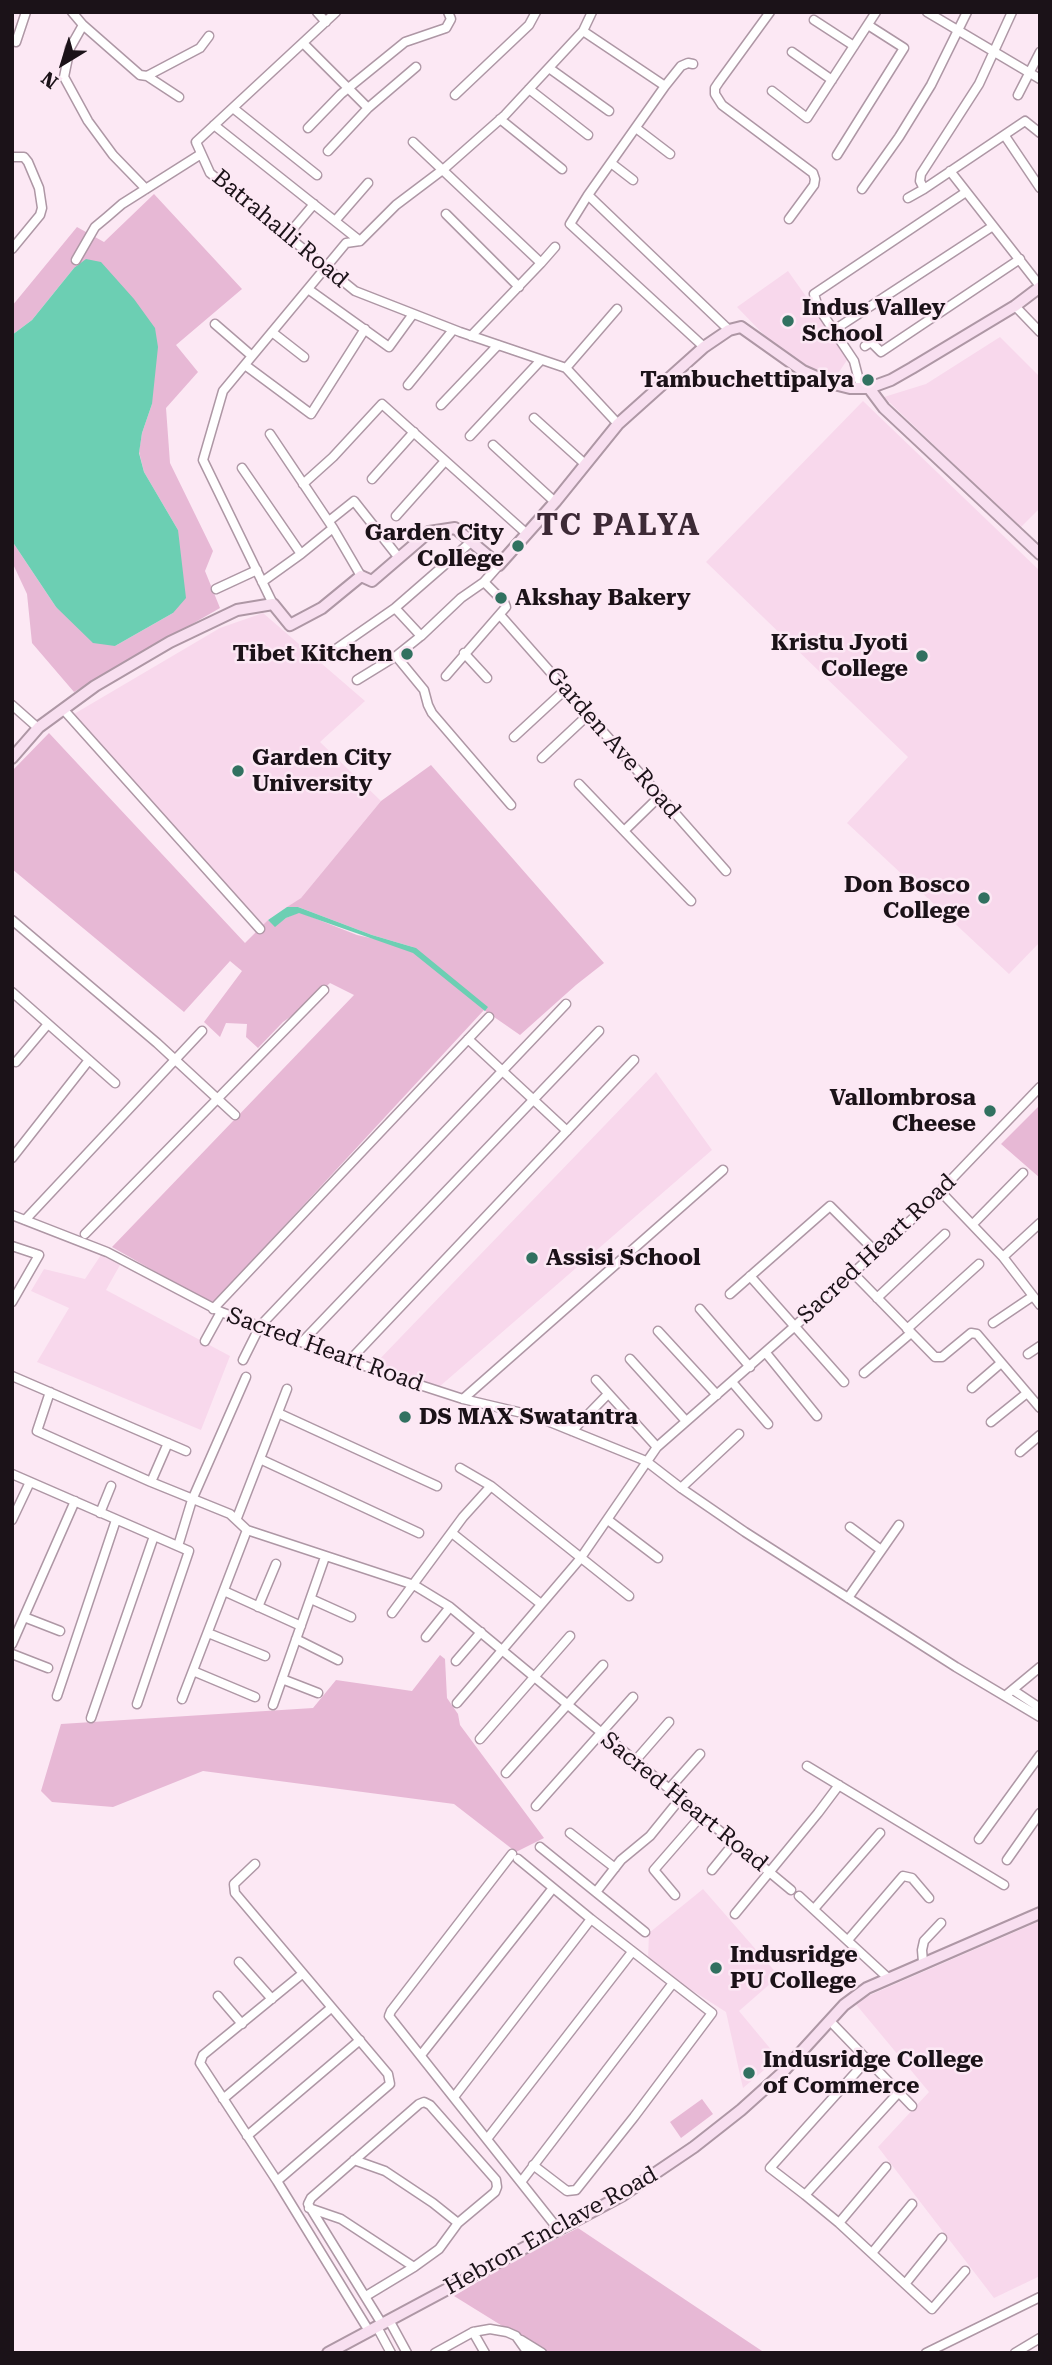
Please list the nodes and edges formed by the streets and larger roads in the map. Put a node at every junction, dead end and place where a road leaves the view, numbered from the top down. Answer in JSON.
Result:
{"nodes":[{"id":1,"x":26,"y":12,"type":"edge"},
{"id":2,"x":72,"y":12,"type":"edge"},
{"id":3,"x":317,"y":12,"type":"edge"},
{"id":4,"x":336,"y":12,"type":"edge"},
{"id":5,"x":448,"y":12,"type":"edge"},
{"id":6,"x":536,"y":12,"type":"edge"},
{"id":7,"x":592,"y":12,"type":"edge"},
{"id":8,"x":770,"y":12,"type":"edge"},
{"id":9,"x":876,"y":12,"type":"edge"},
{"id":10,"x":927,"y":12,"type":"edge"},
{"id":11,"x":967,"y":12,"type":"edge"},
{"id":12,"x":1012,"y":12,"type":"edge"},
{"id":13,"x":814,"y":20,"type":"dead end"},
{"id":14,"x":326,"y":22,"type":"junction"},
{"id":15,"x":83,"y":25,"type":"junction"},
{"id":16,"x":868,"y":25,"type":"junction"},
{"id":17,"x":583,"y":31,"type":"junction"},
{"id":18,"x":958,"y":31,"type":"junction"},
{"id":19,"x":209,"y":36,"type":"dead end"},
{"id":20,"x":16,"y":42,"type":"dead end"},
{"id":21,"x":303,"y":43,"type":"junction"},
{"id":22,"x":854,"y":46,"type":"junction"},
{"id":23,"x":792,"y":52,"type":"dead end"},
{"id":24,"x":995,"y":52,"type":"junction"},
{"id":25,"x":1040,"y":52,"type":"edge"},
{"id":26,"x":693,"y":64,"type":"dead end"},
{"id":27,"x":416,"y":67,"type":"dead end"},
{"id":28,"x":549,"y":68,"type":"junction"},
{"id":29,"x":1029,"y":72,"type":"junction"},
{"id":30,"x":147,"y":76,"type":"junction"},
{"id":31,"x":1040,"y":79,"type":"edge"},
{"id":32,"x":832,"y":80,"type":"junction"},
{"id":33,"x":665,"y":86,"type":"junction"},
{"id":34,"x":350,"y":87,"type":"junction"},
{"id":35,"x":529,"y":89,"type":"junction"},
{"id":36,"x":772,"y":91,"type":"dead end"},
{"id":37,"x":1018,"y":94,"type":"dead end"},
{"id":38,"x":455,"y":95,"type":"dead end"},
{"id":39,"x":179,"y":97,"type":"dead end"},
{"id":40,"x":233,"y":108,"type":"junction"},
{"id":41,"x":368,"y":108,"type":"junction"},
{"id":42,"x":610,"y":111,"type":"dead end"},
{"id":43,"x":500,"y":119,"type":"junction"},
{"id":44,"x":214,"y":125,"type":"junction"},
{"id":45,"x":308,"y":128,"type":"dead end"},
{"id":46,"x":636,"y":128,"type":"junction"},
{"id":47,"x":1040,"y":133,"type":"edge"},
{"id":48,"x":588,"y":135,"type":"dead end"},
{"id":49,"x":1005,"y":136,"type":"junction"},
{"id":50,"x":413,"y":142,"type":"dead end"},
{"id":51,"x":328,"y":151,"type":"dead end"},
{"id":52,"x":201,"y":154,"type":"junction"},
{"id":53,"x":670,"y":154,"type":"dead end"},
{"id":54,"x":837,"y":155,"type":"dead end"},
{"id":55,"x":12,"y":156,"type":"edge"},
{"id":56,"x":611,"y":163,"type":"junction"},
{"id":57,"x":562,"y":169,"type":"dead end"},
{"id":58,"x":442,"y":170,"type":"junction"},
{"id":59,"x":950,"y":171,"type":"junction"},
{"id":60,"x":317,"y":175,"type":"dead end"},
{"id":61,"x":633,"y":180,"type":"dead end"},
{"id":62,"x":368,"y":183,"type":"dead end"},
{"id":63,"x":1040,"y":188,"type":"edge"},
{"id":64,"x":146,"y":189,"type":"junction"},
{"id":65,"x":862,"y":189,"type":"dead end"},
{"id":66,"x":924,"y":189,"type":"junction"},
{"id":67,"x":967,"y":192,"type":"junction"},
{"id":68,"x":588,"y":195,"type":"junction"},
{"id":69,"x":908,"y":198,"type":"dead end"},
{"id":70,"x":314,"y":204,"type":"junction"},
{"id":71,"x":446,"y":214,"type":"dead end"},
{"id":72,"x":789,"y":219,"type":"dead end"},
{"id":73,"x":335,"y":221,"type":"junction"},
{"id":74,"x":993,"y":226,"type":"junction"},
{"id":75,"x":286,"y":237,"type":"junction"},
{"id":76,"x":360,"y":241,"type":"junction"},
{"id":77,"x":555,"y":247,"type":"dead end"},
{"id":78,"x":12,"y":249,"type":"edge"},
{"id":79,"x":1020,"y":259,"type":"junction"},
{"id":80,"x":76,"y":260,"type":"dead end"},
{"id":81,"x":541,"y":263,"type":"junction"},
{"id":82,"x":324,"y":269,"type":"junction"},
{"id":83,"x":1040,"y":286,"type":"edge"},
{"id":84,"x":519,"y":287,"type":"junction"},
{"id":85,"x":308,"y":289,"type":"junction"},
{"id":86,"x":1015,"y":306,"type":"junction"},
{"id":87,"x":617,"y":309,"type":"dead end"},
{"id":88,"x":414,"y":314,"type":"junction"},
{"id":89,"x":215,"y":324,"type":"dead end"},
{"id":90,"x":365,"y":329,"type":"junction"},
{"id":91,"x":453,"y":330,"type":"junction"},
{"id":92,"x":729,"y":330,"type":"junction"},
{"id":93,"x":834,"y":330,"type":"junction"},
{"id":94,"x":272,"y":332,"type":"junction"},
{"id":95,"x":1040,"y":332,"type":"edge"},
{"id":96,"x":471,"y":336,"type":"junction"},
{"id":97,"x":498,"y":345,"type":"junction"},
{"id":98,"x":865,"y":346,"type":"dead end"},
{"id":99,"x":704,"y":347,"type":"junction"},
{"id":100,"x":252,"y":356,"type":"junction"},
{"id":101,"x":304,"y":357,"type":"dead end"},
{"id":102,"x":541,"y":360,"type":"junction"},
{"id":103,"x":245,"y":365,"type":"junction"},
{"id":104,"x":566,"y":368,"type":"junction"},
{"id":105,"x":408,"y":385,"type":"dead end"},
{"id":106,"x":865,"y":388,"type":"junction"},
{"id":107,"x":441,"y":405,"type":"dead end"},
{"id":108,"x":534,"y":418,"type":"dead end"},
{"id":109,"x":618,"y":424,"type":"junction"},
{"id":110,"x":414,"y":432,"type":"junction"},
{"id":111,"x":270,"y":434,"type":"dead end"},
{"id":112,"x":470,"y":436,"type":"dead end"},
{"id":113,"x":494,"y":445,"type":"dead end"},
{"id":114,"x":445,"y":461,"type":"junction"},
{"id":115,"x":585,"y":464,"type":"junction"},
{"id":116,"x":242,"y":468,"type":"dead end"},
{"id":117,"x":372,"y":479,"type":"dead end"},
{"id":118,"x":303,"y":484,"type":"junction"},
{"id":119,"x":555,"y":502,"type":"junction"},
{"id":120,"x":396,"y":516,"type":"dead end"},
{"id":121,"x":331,"y":524,"type":"junction"},
{"id":122,"x":527,"y":534,"type":"junction"},
{"id":123,"x":472,"y":541,"type":"junction"},
{"id":124,"x":301,"y":554,"type":"junction"},
{"id":125,"x":1040,"y":554,"type":"edge"},
{"id":126,"x":399,"y":558,"type":"junction"},
{"id":127,"x":499,"y":565,"type":"junction"},
{"id":128,"x":257,"y":570,"type":"junction"},
{"id":129,"x":361,"y":576,"type":"junction"},
{"id":130,"x":262,"y":582,"type":"junction"},
{"id":131,"x":484,"y":582,"type":"junction"},
{"id":132,"x":216,"y":589,"type":"dead end"},
{"id":133,"x":273,"y":604,"type":"junction"},
{"id":134,"x":395,"y":607,"type":"junction"},
{"id":135,"x":500,"y":615,"type":"junction"},
{"id":136,"x":421,"y":636,"type":"junction"},
{"id":137,"x":336,"y":649,"type":"dead end"},
{"id":138,"x":464,"y":653,"type":"junction"},
{"id":139,"x":396,"y":656,"type":"junction"},
{"id":140,"x":446,"y":676,"type":"dead end"},
{"id":141,"x":488,"y":678,"type":"dead end"},
{"id":142,"x":357,"y":680,"type":"dead end"},
{"id":143,"x":566,"y":689,"type":"junction"},
{"id":144,"x":12,"y":705,"type":"edge"},
{"id":145,"x":63,"y":709,"type":"junction"},
{"id":146,"x":588,"y":715,"type":"junction"},
{"id":147,"x":38,"y":728,"type":"junction"},
{"id":148,"x":514,"y":737,"type":"dead end"},
{"id":149,"x":13,"y":755,"type":"edge"},
{"id":150,"x":542,"y":758,"type":"dead end"},
{"id":151,"x":579,"y":784,"type":"dead end"},
{"id":152,"x":660,"y":796,"type":"junction"},
{"id":153,"x":511,"y":805,"type":"dead end"},
{"id":154,"x":624,"y":831,"type":"junction"},
{"id":155,"x":726,"y":870,"type":"dead end"},
{"id":156,"x":691,"y":901,"type":"dead end"},
{"id":157,"x":12,"y":920,"type":"edge"},
{"id":158,"x":260,"y":929,"type":"dead end"},
{"id":159,"x":324,"y":990,"type":"dead end"},
{"id":160,"x":12,"y":992,"type":"edge"},
{"id":161,"x":566,"y":1004,"type":"dead end"},
{"id":162,"x":489,"y":1017,"type":"dead end"},
{"id":163,"x":48,"y":1024,"type":"junction"},
{"id":164,"x":202,"y":1031,"type":"dead end"},
{"id":165,"x":599,"y":1031,"type":"dead end"},
{"id":166,"x":468,"y":1039,"type":"junction"},
{"id":167,"x":175,"y":1059,"type":"junction"},
{"id":168,"x":89,"y":1060,"type":"junction"},
{"id":169,"x":634,"y":1060,"type":"dead end"},
{"id":170,"x":16,"y":1062,"type":"dead end"},
{"id":171,"x":502,"y":1071,"type":"junction"},
{"id":172,"x":115,"y":1083,"type":"dead end"},
{"id":173,"x":1040,"y":1087,"type":"edge"},
{"id":174,"x":217,"y":1099,"type":"junction"},
{"id":175,"x":534,"y":1100,"type":"junction"},
{"id":176,"x":235,"y":1115,"type":"dead end"},
{"id":177,"x":567,"y":1130,"type":"junction"},
{"id":178,"x":12,"y":1158,"type":"edge"},
{"id":179,"x":723,"y":1170,"type":"dead end"},
{"id":180,"x":1023,"y":1173,"type":"dead end"},
{"id":181,"x":940,"y":1191,"type":"junction"},
{"id":182,"x":12,"y":1215,"type":"edge"},
{"id":183,"x":25,"y":1220,"type":"junction"},
{"id":184,"x":1040,"y":1223,"type":"edge"},
{"id":185,"x":973,"y":1224,"type":"junction"},
{"id":186,"x":85,"y":1234,"type":"dead end"},
{"id":187,"x":945,"y":1234,"type":"dead end"},
{"id":188,"x":12,"y":1246,"type":"edge"},
{"id":189,"x":876,"y":1252,"type":"junction"},
{"id":190,"x":1003,"y":1257,"type":"junction"},
{"id":191,"x":979,"y":1264,"type":"dead end"},
{"id":192,"x":853,"y":1273,"type":"junction"},
{"id":193,"x":750,"y":1276,"type":"junction"},
{"id":194,"x":730,"y":1294,"type":"dead end"},
{"id":195,"x":1033,"y":1296,"type":"junction"},
{"id":196,"x":877,"y":1297,"type":"junction"},
{"id":197,"x":12,"y":1302,"type":"edge"},
{"id":198,"x":1040,"y":1305,"type":"edge"},
{"id":199,"x":700,"y":1309,"type":"dead end"},
{"id":200,"x":217,"y":1310,"type":"junction"},
{"id":201,"x":993,"y":1323,"type":"dead end"},
{"id":202,"x":260,"y":1326,"type":"junction"},
{"id":203,"x":795,"y":1326,"type":"junction"},
{"id":204,"x":658,"y":1331,"type":"dead end"},
{"id":205,"x":909,"y":1331,"type":"junction"},
{"id":206,"x":205,"y":1341,"type":"dead end"},
{"id":207,"x":302,"y":1342,"type":"junction"},
{"id":208,"x":1040,"y":1346,"type":"edge"},
{"id":209,"x":766,"y":1353,"type":"junction"},
{"id":210,"x":1028,"y":1354,"type":"dead end"},
{"id":211,"x":630,"y":1359,"type":"dead end"},
{"id":212,"x":243,"y":1360,"type":"dead end"},
{"id":213,"x":349,"y":1360,"type":"junction"},
{"id":214,"x":1001,"y":1363,"type":"junction"},
{"id":215,"x":750,"y":1367,"type":"junction"},
{"id":216,"x":864,"y":1373,"type":"dead end"},
{"id":217,"x":12,"y":1377,"type":"edge"},
{"id":218,"x":246,"y":1377,"type":"dead end"},
{"id":219,"x":596,"y":1380,"type":"dead end"},
{"id":220,"x":732,"y":1382,"type":"junction"},
{"id":221,"x":844,"y":1382,"type":"dead end"},
{"id":222,"x":972,"y":1388,"type":"dead end"},
{"id":223,"x":287,"y":1390,"type":"dead end"},
{"id":224,"x":50,"y":1392,"type":"junction"},
{"id":225,"x":1027,"y":1393,"type":"junction"},
{"id":226,"x":608,"y":1394,"type":"junction"},
{"id":227,"x":717,"y":1395,"type":"junction"},
{"id":228,"x":463,"y":1399,"type":"junction"},
{"id":229,"x":1040,"y":1408,"type":"edge"},
{"id":230,"x":278,"y":1413,"type":"junction"},
{"id":231,"x":817,"y":1416,"type":"dead end"},
{"id":232,"x":687,"y":1421,"type":"junction"},
{"id":233,"x":991,"y":1422,"type":"dead end"},
{"id":234,"x":768,"y":1424,"type":"dead end"},
{"id":235,"x":572,"y":1431,"type":"junction"},
{"id":236,"x":739,"y":1434,"type":"dead end"},
{"id":237,"x":1040,"y":1435,"type":"edge"},
{"id":238,"x":168,"y":1443,"type":"junction"},
{"id":239,"x":657,"y":1447,"type":"junction"},
{"id":240,"x":186,"y":1451,"type":"dead end"},
{"id":241,"x":1020,"y":1452,"type":"dead end"},
{"id":242,"x":260,"y":1459,"type":"junction"},
{"id":243,"x":646,"y":1461,"type":"junction"},
{"id":244,"x":460,"y":1468,"type":"dead end"},
{"id":245,"x":12,"y":1474,"type":"edge"},
{"id":246,"x":30,"y":1482,"type":"junction"},
{"id":247,"x":151,"y":1482,"type":"junction"},
{"id":248,"x":111,"y":1486,"type":"dead end"},
{"id":249,"x":437,"y":1486,"type":"dead end"},
{"id":250,"x":491,"y":1486,"type":"junction"},
{"id":251,"x":681,"y":1488,"type":"junction"},
{"id":252,"x":192,"y":1500,"type":"junction"},
{"id":253,"x":75,"y":1501,"type":"junction"},
{"id":254,"x":100,"y":1513,"type":"junction"},
{"id":255,"x":237,"y":1518,"type":"junction"},
{"id":256,"x":12,"y":1520,"type":"edge"},
{"id":257,"x":116,"y":1520,"type":"junction"},
{"id":258,"x":608,"y":1520,"type":"junction"},
{"id":259,"x":899,"y":1525,"type":"dead end"},
{"id":260,"x":850,"y":1527,"type":"dead end"},
{"id":261,"x":247,"y":1530,"type":"junction"},
{"id":262,"x":419,"y":1533,"type":"dead end"},
{"id":263,"x":452,"y":1534,"type":"junction"},
{"id":264,"x":155,"y":1536,"type":"junction"},
{"id":265,"x":178,"y":1546,"type":"junction"},
{"id":266,"x":881,"y":1550,"type":"junction"},
{"id":267,"x":325,"y":1557,"type":"junction"},
{"id":268,"x":658,"y":1558,"type":"dead end"},
{"id":269,"x":579,"y":1559,"type":"junction"},
{"id":270,"x":276,"y":1564,"type":"dead end"},
{"id":271,"x":414,"y":1585,"type":"junction"},
{"id":272,"x":224,"y":1591,"type":"junction"},
{"id":273,"x":629,"y":1596,"type":"dead end"},
{"id":274,"x":310,"y":1598,"type":"junction"},
{"id":275,"x":848,"y":1598,"type":"junction"},
{"id":276,"x":541,"y":1604,"type":"junction"},
{"id":277,"x":258,"y":1607,"type":"junction"},
{"id":278,"x":450,"y":1607,"type":"junction"},
{"id":279,"x":392,"y":1613,"type":"dead end"},
{"id":280,"x":24,"y":1617,"type":"junction"},
{"id":281,"x":351,"y":1617,"type":"dead end"},
{"id":282,"x":301,"y":1626,"type":"junction"},
{"id":283,"x":60,"y":1631,"type":"dead end"},
{"id":284,"x":481,"y":1632,"type":"junction"},
{"id":285,"x":208,"y":1633,"type":"junction"},
{"id":286,"x":570,"y":1636,"type":"dead end"},
{"id":287,"x":426,"y":1637,"type":"dead end"},
{"id":288,"x":296,"y":1639,"type":"junction"},
{"id":289,"x":12,"y":1644,"type":"edge"},
{"id":290,"x":503,"y":1649,"type":"junction"},
{"id":291,"x":12,"y":1654,"type":"edge"},
{"id":292,"x":265,"y":1656,"type":"dead end"},
{"id":293,"x":338,"y":1660,"type":"dead end"},
{"id":294,"x":456,"y":1661,"type":"dead end"},
{"id":295,"x":603,"y":1665,"type":"dead end"},
{"id":296,"x":1040,"y":1667,"type":"edge"},
{"id":297,"x":48,"y":1668,"type":"dead end"},
{"id":298,"x":193,"y":1671,"type":"junction"},
{"id":299,"x":535,"y":1678,"type":"junction"},
{"id":300,"x":282,"y":1679,"type":"junction"},
{"id":301,"x":1013,"y":1690,"type":"junction"},
{"id":302,"x":318,"y":1693,"type":"dead end"},
{"id":303,"x":57,"y":1696,"type":"dead end"},
{"id":304,"x":1005,"y":1696,"type":"junction"},
{"id":305,"x":255,"y":1697,"type":"dead end"},
{"id":306,"x":633,"y":1697,"type":"dead end"},
{"id":307,"x":182,"y":1699,"type":"dead end"},
{"id":308,"x":457,"y":1703,"type":"dead end"},
{"id":309,"x":137,"y":1704,"type":"dead end"},
{"id":310,"x":273,"y":1705,"type":"dead end"},
{"id":311,"x":567,"y":1705,"type":"junction"},
{"id":312,"x":1040,"y":1709,"type":"edge"},
{"id":313,"x":1040,"y":1717,"type":"edge"},
{"id":314,"x":91,"y":1718,"type":"dead end"},
{"id":315,"x":669,"y":1722,"type":"dead end"},
{"id":316,"x":601,"y":1733,"type":"junction"},
{"id":317,"x":480,"y":1739,"type":"dead end"},
{"id":318,"x":700,"y":1754,"type":"dead end"},
{"id":319,"x":1040,"y":1755,"type":"edge"},
{"id":320,"x":635,"y":1761,"type":"junction"},
{"id":321,"x":807,"y":1766,"type":"dead end"},
{"id":322,"x":506,"y":1773,"type":"dead end"},
{"id":323,"x":839,"y":1785,"type":"junction"},
{"id":324,"x":669,"y":1789,"type":"junction"},
{"id":325,"x":680,"y":1799,"type":"junction"},
{"id":326,"x":536,"y":1806,"type":"dead end"},
{"id":327,"x":1040,"y":1813,"type":"edge"},
{"id":328,"x":701,"y":1816,"type":"junction"},
{"id":329,"x":570,"y":1833,"type":"dead end"},
{"id":330,"x":880,"y":1833,"type":"dead end"},
{"id":331,"x":979,"y":1839,"type":"dead end"},
{"id":332,"x":734,"y":1843,"type":"junction"},
{"id":333,"x":540,"y":1847,"type":"dead end"},
{"id":334,"x":1007,"y":1860,"type":"dead end"},
{"id":335,"x":254,"y":1864,"type":"dead end"},
{"id":336,"x":615,"y":1868,"type":"junction"},
{"id":337,"x":712,"y":1870,"type":"dead end"},
{"id":338,"x":769,"y":1872,"type":"junction"},
{"id":339,"x":1004,"y":1885,"type":"dead end"},
{"id":340,"x":553,"y":1888,"type":"junction"},
{"id":341,"x":791,"y":1890,"type":"dead end"},
{"id":342,"x":596,"y":1892,"type":"junction"},
{"id":343,"x":675,"y":1895,"type":"dead end"},
{"id":344,"x":799,"y":1896,"type":"dead end"},
{"id":345,"x":929,"y":1898,"type":"dead end"},
{"id":346,"x":814,"y":1909,"type":"junction"},
{"id":347,"x":1040,"y":1913,"type":"edge"},
{"id":348,"x":735,"y":1914,"type":"dead end"},
{"id":349,"x":591,"y":1919,"type":"junction"},
{"id":350,"x":941,"y":1923,"type":"dead end"},
{"id":351,"x":645,"y":1932,"type":"dead end"},
{"id":352,"x":848,"y":1940,"type":"junction"},
{"id":353,"x":632,"y":1952,"type":"junction"},
{"id":354,"x":239,"y":1962,"type":"dead end"},
{"id":355,"x":923,"y":1962,"type":"junction"},
{"id":356,"x":302,"y":1974,"type":"junction"},
{"id":357,"x":887,"y":1977,"type":"junction"},
{"id":358,"x":673,"y":1983,"type":"junction"},
{"id":359,"x":218,"y":1996,"type":"dead end"},
{"id":360,"x":272,"y":1999,"type":"junction"},
{"id":361,"x":331,"y":2008,"type":"junction"},
{"id":362,"x":830,"y":2021,"type":"junction"},
{"id":363,"x":242,"y":2024,"type":"junction"},
{"id":364,"x":360,"y":2040,"type":"junction"},
{"id":365,"x":421,"y":2055,"type":"junction"},
{"id":366,"x":867,"y":2060,"type":"junction"},
{"id":367,"x":899,"y":2092,"type":"junction"},
{"id":368,"x":454,"y":2097,"type":"junction"},
{"id":369,"x":223,"y":2099,"type":"junction"},
{"id":370,"x":912,"y":2106,"type":"dead end"},
{"id":371,"x":247,"y":2136,"type":"junction"},
{"id":372,"x":487,"y":2138,"type":"junction"},
{"id":373,"x":354,"y":2160,"type":"junction"},
{"id":374,"x":533,"y":2165,"type":"junction"},
{"id":375,"x":886,"y":2166,"type":"dead end"},
{"id":376,"x":277,"y":2181,"type":"junction"},
{"id":377,"x":521,"y":2182,"type":"junction"},
{"id":378,"x":806,"y":2195,"type":"junction"},
{"id":379,"x":912,"y":2204,"type":"dead end"},
{"id":380,"x":309,"y":2208,"type":"junction"},
{"id":381,"x":458,"y":2223,"type":"junction"},
{"id":382,"x":839,"y":2223,"type":"junction"},
{"id":383,"x":558,"y":2229,"type":"junction"},
{"id":384,"x":942,"y":2238,"type":"dead end"},
{"id":385,"x":872,"y":2253,"type":"junction"},
{"id":386,"x":414,"y":2267,"type":"junction"},
{"id":387,"x":965,"y":2270,"type":"dead end"},
{"id":388,"x":905,"y":2284,"type":"junction"},
{"id":389,"x":366,"y":2296,"type":"junction"},
{"id":390,"x":1040,"y":2297,"type":"edge"},
{"id":391,"x":379,"y":2325,"type":"junction"},
{"id":392,"x":473,"y":2332,"type":"junction"},
{"id":393,"x":516,"y":2336,"type":"junction"},
{"id":394,"x":1040,"y":2338,"type":"edge"},
{"id":395,"x":328,"y":2353,"type":"edge"},
{"id":396,"x":391,"y":2353,"type":"edge"},
{"id":397,"x":407,"y":2353,"type":"edge"},
{"id":398,"x":435,"y":2353,"type":"edge"},
{"id":399,"x":485,"y":2353,"type":"edge"},
{"id":400,"x":528,"y":2353,"type":"edge"},
{"id":401,"x":542,"y":2353,"type":"edge"},
{"id":402,"x":926,"y":2353,"type":"edge"},
{"id":403,"x":1014,"y":2353,"type":"edge"}],
"edges":[{"from":1,"to":20,"type":"street"},
{"from":2,"to":15,"type":"street"},
{"from":3,"to":14,"type":"street"},
{"from":4,"to":14,"type":"street","name":"Batrahalli Road"},
{"from":5,"to":34,"type":"street"},
{"from":6,"to":38,"type":"street"},
{"from":7,"to":17,"type":"street"},
{"from":8,"to":72,"type":"street"},
{"from":9,"to":16,"type":"street"},
{"from":10,"to":18,"type":"street"},
{"from":11,"to":18,"type":"street"},
{"from":12,"to":24,"type":"street"},
{"from":13,"to":22,"type":"street"},
{"from":14,"to":21,"type":"street","name":"Batrahalli Road"},
{"from":15,"to":30,"type":"street"},
{"from":15,"to":64,"type":"street"},
{"from":16,"to":22,"type":"street"},
{"from":16,"to":54,"type":"street"},
{"from":17,"to":28,"type":"street"},
{"from":17,"to":33,"type":"street"},
{"from":18,"to":24,"type":"street"},
{"from":18,"to":65,"type":"street"},
{"from":19,"to":30,"type":"street"},
{"from":21,"to":34,"type":"street"},
{"from":21,"to":40,"type":"street","name":"Batrahalli Road"},
{"from":22,"to":32,"type":"street"},
{"from":23,"to":32,"type":"street"},
{"from":24,"to":29,"type":"street"},
{"from":24,"to":66,"type":"street"},
{"from":25,"to":29,"type":"street"},
{"from":26,"to":33,"type":"street"},
{"from":27,"to":41,"type":"street"},
{"from":28,"to":35,"type":"street"},
{"from":28,"to":42,"type":"street"},
{"from":29,"to":31,"type":"street"},
{"from":29,"to":37,"type":"street"},
{"from":30,"to":39,"type":"street"},
{"from":32,"to":36,"type":"street"},
{"from":33,"to":46,"type":"street"},
{"from":34,"to":41,"type":"street"},
{"from":34,"to":45,"type":"street"},
{"from":35,"to":43,"type":"street"},
{"from":35,"to":48,"type":"street"},
{"from":40,"to":44,"type":"street","name":"Batrahalli Road"},
{"from":40,"to":60,"type":"street"},
{"from":41,"to":51,"type":"street"},
{"from":43,"to":57,"type":"street"},
{"from":43,"to":58,"type":"street"},
{"from":44,"to":52,"type":"street","name":"Batrahalli Road"},
{"from":44,"to":70,"type":"street"},
{"from":46,"to":53,"type":"street"},
{"from":46,"to":56,"type":"street"},
{"from":47,"to":49,"type":"street"},
{"from":49,"to":59,"type":"street"},
{"from":49,"to":63,"type":"street"},
{"from":50,"to":58,"type":"street"},
{"from":52,"to":64,"type":"street"},
{"from":52,"to":75,"type":"street","name":"Batrahalli Road"},
{"from":55,"to":78,"type":"street"},
{"from":56,"to":61,"type":"street"},
{"from":56,"to":68,"type":"street"},
{"from":58,"to":76,"type":"street"},
{"from":58,"to":81,"type":"street"},
{"from":59,"to":66,"type":"street"},
{"from":59,"to":67,"type":"street"},
{"from":62,"to":73,"type":"street"},
{"from":64,"to":80,"type":"street"},
{"from":66,"to":69,"type":"street"},
{"from":67,"to":74,"type":"street"},
{"from":67,"to":93,"type":"street"},
{"from":68,"to":92,"type":"street"},
{"from":68,"to":99,"type":"street"},
{"from":70,"to":73,"type":"street"},
{"from":70,"to":75,"type":"street"},
{"from":71,"to":84,"type":"street"},
{"from":73,"to":76,"type":"street"},
{"from":74,"to":79,"type":"street"},
{"from":74,"to":93,"type":"street"},
{"from":75,"to":82,"type":"street","name":"Batrahalli Road"},
{"from":76,"to":82,"type":"street"},
{"from":77,"to":81,"type":"street"},
{"from":79,"to":83,"type":"street"},
{"from":79,"to":98,"type":"street"},
{"from":81,"to":84,"type":"street"},
{"from":82,"to":85,"type":"street"},
{"from":82,"to":88,"type":"street","name":"Batrahalli Road"},
{"from":83,"to":86,"type":"street"},
{"from":84,"to":96,"type":"street"},
{"from":85,"to":90,"type":"street"},
{"from":85,"to":94,"type":"street"},
{"from":86,"to":95,"type":"street"},
{"from":86,"to":106,"type":"street"},
{"from":87,"to":104,"type":"street"},
{"from":88,"to":90,"type":"street"},
{"from":88,"to":91,"type":"street","name":"Batrahalli Road"},
{"from":89,"to":100,"type":"street"},
{"from":90,"to":103,"type":"street"},
{"from":91,"to":96,"type":"street","name":"Batrahalli Road"},
{"from":91,"to":105,"type":"street"},
{"from":92,"to":99,"type":"street"},
{"from":92,"to":106,"type":"street"},
{"from":93,"to":106,"type":"street"},
{"from":94,"to":100,"type":"street"},
{"from":94,"to":101,"type":"street"},
{"from":96,"to":97,"type":"street","name":"Batrahalli Road"},
{"from":97,"to":102,"type":"street","name":"Batrahalli Road"},
{"from":97,"to":107,"type":"street"},
{"from":99,"to":109,"type":"street"},
{"from":100,"to":103,"type":"street"},
{"from":102,"to":104,"type":"street","name":"Batrahalli Road"},
{"from":102,"to":112,"type":"street"},
{"from":103,"to":128,"type":"street"},
{"from":104,"to":109,"type":"street","name":"Batrahalli Road"},
{"from":106,"to":125,"type":"street"},
{"from":108,"to":115,"type":"street"},
{"from":109,"to":115,"type":"street"},
{"from":110,"to":114,"type":"street"},
{"from":110,"to":117,"type":"street"},
{"from":110,"to":118,"type":"street"},
{"from":111,"to":118,"type":"street"},
{"from":113,"to":119,"type":"street"},
{"from":114,"to":120,"type":"street"},
{"from":114,"to":122,"type":"street"},
{"from":115,"to":119,"type":"street"},
{"from":116,"to":124,"type":"street"},
{"from":118,"to":121,"type":"street"},
{"from":119,"to":122,"type":"street"},
{"from":121,"to":124,"type":"street"},
{"from":121,"to":126,"type":"street"},
{"from":121,"to":129,"type":"street"},
{"from":122,"to":127,"type":"street"},
{"from":123,"to":126,"type":"street"},
{"from":123,"to":127,"type":"street"},
{"from":123,"to":134,"type":"street"},
{"from":124,"to":130,"type":"street"},
{"from":126,"to":129,"type":"street"},
{"from":127,"to":131,"type":"street"},
{"from":128,"to":130,"type":"street"},
{"from":128,"to":132,"type":"street"},
{"from":129,"to":133,"type":"street"},
{"from":130,"to":133,"type":"street"},
{"from":131,"to":135,"type":"street"},
{"from":131,"to":136,"type":"street"},
{"from":133,"to":145,"type":"street"},
{"from":134,"to":136,"type":"street"},
{"from":134,"to":137,"type":"street"},
{"from":135,"to":138,"type":"street"},
{"from":135,"to":143,"type":"street","name":"Garden Ave Road"},
{"from":136,"to":139,"type":"street"},
{"from":138,"to":140,"type":"street"},
{"from":138,"to":141,"type":"street"},
{"from":139,"to":142,"type":"street"},
{"from":139,"to":153,"type":"street"},
{"from":143,"to":146,"type":"street","name":"Garden Ave Road"},
{"from":143,"to":148,"type":"street"},
{"from":144,"to":147,"type":"street"},
{"from":145,"to":147,"type":"street"},
{"from":145,"to":158,"type":"street"},
{"from":146,"to":150,"type":"street"},
{"from":146,"to":152,"type":"street","name":"Garden Ave Road"},
{"from":147,"to":149,"type":"street"},
{"from":151,"to":154,"type":"street"},
{"from":152,"to":154,"type":"street"},
{"from":152,"to":155,"type":"street","name":"Garden Ave Road"},
{"from":154,"to":156,"type":"street"},
{"from":157,"to":167,"type":"street"},
{"from":159,"to":174,"type":"street"},
{"from":160,"to":163,"type":"street"},
{"from":161,"to":171,"type":"street"},
{"from":162,"to":166,"type":"street"},
{"from":163,"to":168,"type":"street"},
{"from":163,"to":170,"type":"street"},
{"from":164,"to":167,"type":"street"},
{"from":165,"to":175,"type":"street"},
{"from":166,"to":171,"type":"street"},
{"from":166,"to":200,"type":"street"},
{"from":167,"to":174,"type":"street"},
{"from":167,"to":183,"type":"street"},
{"from":168,"to":172,"type":"street"},
{"from":168,"to":178,"type":"street"},
{"from":169,"to":177,"type":"street"},
{"from":171,"to":175,"type":"street"},
{"from":171,"to":202,"type":"street"},
{"from":173,"to":181,"type":"street","name":"Sacred Heart Road"},
{"from":174,"to":176,"type":"street"},
{"from":174,"to":186,"type":"street"},
{"from":175,"to":177,"type":"street"},
{"from":175,"to":207,"type":"street"},
{"from":177,"to":213,"type":"street"},
{"from":179,"to":228,"type":"street"},
{"from":180,"to":185,"type":"street"},
{"from":181,"to":185,"type":"street"},
{"from":181,"to":189,"type":"street","name":"Sacred Heart Road"},
{"from":182,"to":183,"type":"street","name":"Sacred Heart Road"},
{"from":183,"to":200,"type":"street","name":"Sacred Heart Road"},
{"from":184,"to":190,"type":"street"},
{"from":185,"to":190,"type":"street"},
{"from":187,"to":196,"type":"street"},
{"from":188,"to":197,"type":"street"},
{"from":189,"to":192,"type":"street","name":"Sacred Heart Road"},
{"from":189,"to":193,"type":"street"},
{"from":190,"to":195,"type":"street"},
{"from":191,"to":205,"type":"street"},
{"from":192,"to":196,"type":"street"},
{"from":192,"to":203,"type":"street","name":"Sacred Heart Road"},
{"from":193,"to":194,"type":"street"},
{"from":193,"to":203,"type":"street"},
{"from":195,"to":198,"type":"street"},
{"from":195,"to":201,"type":"street"},
{"from":196,"to":205,"type":"street"},
{"from":199,"to":215,"type":"street"},
{"from":200,"to":202,"type":"street","name":"Sacred Heart Road"},
{"from":200,"to":206,"type":"street"},
{"from":202,"to":207,"type":"street","name":"Sacred Heart Road"},
{"from":202,"to":212,"type":"street"},
{"from":203,"to":209,"type":"street","name":"Sacred Heart Road"},
{"from":203,"to":221,"type":"street"},
{"from":204,"to":227,"type":"street"},
{"from":205,"to":214,"type":"street"},
{"from":205,"to":216,"type":"street"},
{"from":207,"to":213,"type":"street","name":"Sacred Heart Road"},
{"from":208,"to":210,"type":"street"},
{"from":209,"to":215,"type":"street","name":"Sacred Heart Road"},
{"from":209,"to":231,"type":"street"},
{"from":211,"to":232,"type":"street"},
{"from":213,"to":228,"type":"street","name":"Sacred Heart Road"},
{"from":214,"to":222,"type":"street"},
{"from":214,"to":225,"type":"street"},
{"from":215,"to":220,"type":"street","name":"Sacred Heart Road"},
{"from":217,"to":224,"type":"street"},
{"from":218,"to":252,"type":"street"},
{"from":219,"to":226,"type":"street"},
{"from":220,"to":227,"type":"street","name":"Sacred Heart Road"},
{"from":220,"to":234,"type":"street"},
{"from":223,"to":230,"type":"street"},
{"from":224,"to":238,"type":"street"},
{"from":224,"to":247,"type":"street"},
{"from":225,"to":229,"type":"street"},
{"from":225,"to":233,"type":"street"},
{"from":226,"to":235,"type":"street"},
{"from":226,"to":239,"type":"street"},
{"from":227,"to":232,"type":"street","name":"Sacred Heart Road"},
{"from":228,"to":235,"type":"street","name":"Sacred Heart Road"},
{"from":230,"to":242,"type":"street"},
{"from":230,"to":249,"type":"street"},
{"from":232,"to":239,"type":"street","name":"Sacred Heart Road"},
{"from":235,"to":243,"type":"street","name":"Sacred Heart Road"},
{"from":236,"to":251,"type":"street"},
{"from":237,"to":241,"type":"street"},
{"from":238,"to":240,"type":"street"},
{"from":238,"to":247,"type":"street"},
{"from":239,"to":243,"type":"street","name":"Sacred Heart Road"},
{"from":242,"to":255,"type":"street"},
{"from":242,"to":262,"type":"street"},
{"from":243,"to":251,"type":"street","name":"Sacred Heart Road"},
{"from":243,"to":258,"type":"street","name":"Sacred Heart Road"},
{"from":244,"to":250,"type":"street"},
{"from":245,"to":246,"type":"street"},
{"from":246,"to":253,"type":"street"},
{"from":246,"to":256,"type":"street"},
{"from":247,"to":252,"type":"street"},
{"from":248,"to":254,"type":"street"},
{"from":250,"to":263,"type":"street"},
{"from":250,"to":269,"type":"street"},
{"from":251,"to":275,"type":"street","name":"Sacred Heart Road"},
{"from":252,"to":255,"type":"street"},
{"from":252,"to":265,"type":"street"},
{"from":253,"to":254,"type":"street"},
{"from":253,"to":280,"type":"street"},
{"from":254,"to":257,"type":"street"},
{"from":255,"to":261,"type":"street"},
{"from":257,"to":264,"type":"street"},
{"from":257,"to":303,"type":"street"},
{"from":258,"to":268,"type":"street"},
{"from":258,"to":269,"type":"street","name":"Sacred Heart Road"},
{"from":259,"to":266,"type":"street"},
{"from":260,"to":266,"type":"street"},
{"from":261,"to":267,"type":"street"},
{"from":261,"to":272,"type":"street"},
{"from":263,"to":271,"type":"street"},
{"from":263,"to":276,"type":"street"},
{"from":264,"to":265,"type":"street"},
{"from":264,"to":314,"type":"street"},
{"from":265,"to":309,"type":"street"},
{"from":266,"to":275,"type":"street"},
{"from":267,"to":271,"type":"street"},
{"from":267,"to":274,"type":"street"},
{"from":269,"to":273,"type":"street"},
{"from":269,"to":276,"type":"street","name":"Sacred Heart Road"},
{"from":270,"to":277,"type":"street"},
{"from":271,"to":278,"type":"street"},
{"from":271,"to":279,"type":"street"},
{"from":272,"to":277,"type":"street"},
{"from":272,"to":285,"type":"street"},
{"from":274,"to":281,"type":"street"},
{"from":274,"to":282,"type":"street"},
{"from":275,"to":304,"type":"street","name":"Sacred Heart Road"},
{"from":276,"to":290,"type":"street","name":"Sacred Heart Road"},
{"from":277,"to":282,"type":"street"},
{"from":278,"to":284,"type":"street"},
{"from":278,"to":287,"type":"street"},
{"from":280,"to":283,"type":"street"},
{"from":280,"to":289,"type":"street"},
{"from":282,"to":288,"type":"street"},
{"from":284,"to":290,"type":"street"},
{"from":284,"to":294,"type":"street"},
{"from":285,"to":292,"type":"street"},
{"from":285,"to":298,"type":"street"},
{"from":286,"to":299,"type":"street"},
{"from":288,"to":293,"type":"street"},
{"from":288,"to":300,"type":"street"},
{"from":290,"to":299,"type":"street","name":"Sacred Heart Road"},
{"from":290,"to":308,"type":"street"},
{"from":291,"to":297,"type":"street"},
{"from":295,"to":311,"type":"street"},
{"from":296,"to":301,"type":"street"},
{"from":298,"to":305,"type":"street"},
{"from":298,"to":307,"type":"street"},
{"from":299,"to":311,"type":"street","name":"Sacred Heart Road"},
{"from":299,"to":317,"type":"street"},
{"from":300,"to":302,"type":"street"},
{"from":300,"to":310,"type":"street"},
{"from":301,"to":304,"type":"street"},
{"from":301,"to":312,"type":"street"},
{"from":304,"to":313,"type":"street","name":"Sacred Heart Road"},
{"from":306,"to":316,"type":"street"},
{"from":311,"to":316,"type":"street","name":"Sacred Heart Road"},
{"from":311,"to":322,"type":"street"},
{"from":315,"to":320,"type":"street"},
{"from":316,"to":320,"type":"street","name":"Sacred Heart Road"},
{"from":316,"to":326,"type":"street"},
{"from":318,"to":324,"type":"street"},
{"from":319,"to":331,"type":"street"},
{"from":320,"to":324,"type":"street","name":"Sacred Heart Road"},
{"from":321,"to":323,"type":"street"},
{"from":323,"to":338,"type":"street"},
{"from":323,"to":339,"type":"street"},
{"from":324,"to":325,"type":"street","name":"Sacred Heart Road"},
{"from":325,"to":328,"type":"street","name":"Sacred Heart Road"},
{"from":325,"to":336,"type":"street"},
{"from":327,"to":334,"type":"street"},
{"from":328,"to":332,"type":"street","name":"Sacred Heart Road"},
{"from":328,"to":343,"type":"street"},
{"from":329,"to":336,"type":"street"},
{"from":330,"to":346,"type":"street"},
{"from":332,"to":337,"type":"street"},
{"from":332,"to":338,"type":"street","name":"Sacred Heart Road"},
{"from":333,"to":342,"type":"street"},
{"from":335,"to":356,"type":"street"},
{"from":336,"to":342,"type":"street"},
{"from":338,"to":341,"type":"street","name":"Sacred Heart Road"},
{"from":338,"to":348,"type":"street"},
{"from":340,"to":349,"type":"street"},
{"from":340,"to":365,"type":"street"},
{"from":340,"to":365,"type":"street"},
{"from":342,"to":351,"type":"street"},
{"from":344,"to":346,"type":"street"},
{"from":345,"to":352,"type":"street"},
{"from":346,"to":352,"type":"street"},
{"from":347,"to":355,"type":"street","name":"Hebron Enclave Road"},
{"from":349,"to":353,"type":"street"},
{"from":349,"to":368,"type":"street"},
{"from":350,"to":355,"type":"street"},
{"from":352,"to":357,"type":"street"},
{"from":353,"to":358,"type":"street"},
{"from":353,"to":372,"type":"street"},
{"from":354,"to":360,"type":"street"},
{"from":355,"to":357,"type":"street","name":"Hebron Enclave Road"},
{"from":356,"to":360,"type":"street"},
{"from":356,"to":361,"type":"street"},
{"from":357,"to":362,"type":"street","name":"Hebron Enclave Road"},
{"from":358,"to":374,"type":"street"},
{"from":358,"to":374,"type":"street"},
{"from":359,"to":363,"type":"street"},
{"from":360,"to":363,"type":"street"},
{"from":361,"to":364,"type":"street"},
{"from":361,"to":369,"type":"street"},
{"from":362,"to":366,"type":"street"},
{"from":362,"to":383,"type":"street","name":"Hebron Enclave Road"},
{"from":363,"to":369,"type":"street"},
{"from":364,"to":371,"type":"street"},
{"from":364,"to":376,"type":"street"},
{"from":365,"to":368,"type":"street"},
{"from":366,"to":367,"type":"street"},
{"from":366,"to":378,"type":"street"},
{"from":367,"to":370,"type":"street"},
{"from":367,"to":378,"type":"street"},
{"from":368,"to":372,"type":"street"},
{"from":369,"to":371,"type":"street"},
{"from":371,"to":376,"type":"street"},
{"from":372,"to":377,"type":"street"},
{"from":373,"to":380,"type":"street"},
{"from":373,"to":381,"type":"street"},
{"from":373,"to":381,"type":"street"},
{"from":374,"to":377,"type":"street"},
{"from":375,"to":382,"type":"street"},
{"from":376,"to":391,"type":"street"},
{"from":377,"to":383,"type":"street"},
{"from":378,"to":382,"type":"street"},
{"from":379,"to":385,"type":"street"},
{"from":380,"to":386,"type":"street"},
{"from":380,"to":389,"type":"street"},
{"from":381,"to":386,"type":"street"},
{"from":382,"to":385,"type":"street"},
{"from":383,"to":391,"type":"street","name":"Hebron Enclave Road"},
{"from":384,"to":388,"type":"street"},
{"from":385,"to":388,"type":"street"},
{"from":386,"to":389,"type":"street"},
{"from":387,"to":388,"type":"street"},
{"from":389,"to":391,"type":"street"},
{"from":390,"to":402,"type":"street"},
{"from":391,"to":395,"type":"street","name":"Hebron Enclave Road"},
{"from":391,"to":396,"type":"street"},
{"from":391,"to":397,"type":"street"},
{"from":392,"to":393,"type":"street"},
{"from":392,"to":398,"type":"street"},
{"from":392,"to":399,"type":"street"},
{"from":393,"to":400,"type":"street"},
{"from":393,"to":401,"type":"street"},
{"from":394,"to":403,"type":"street"}]}
